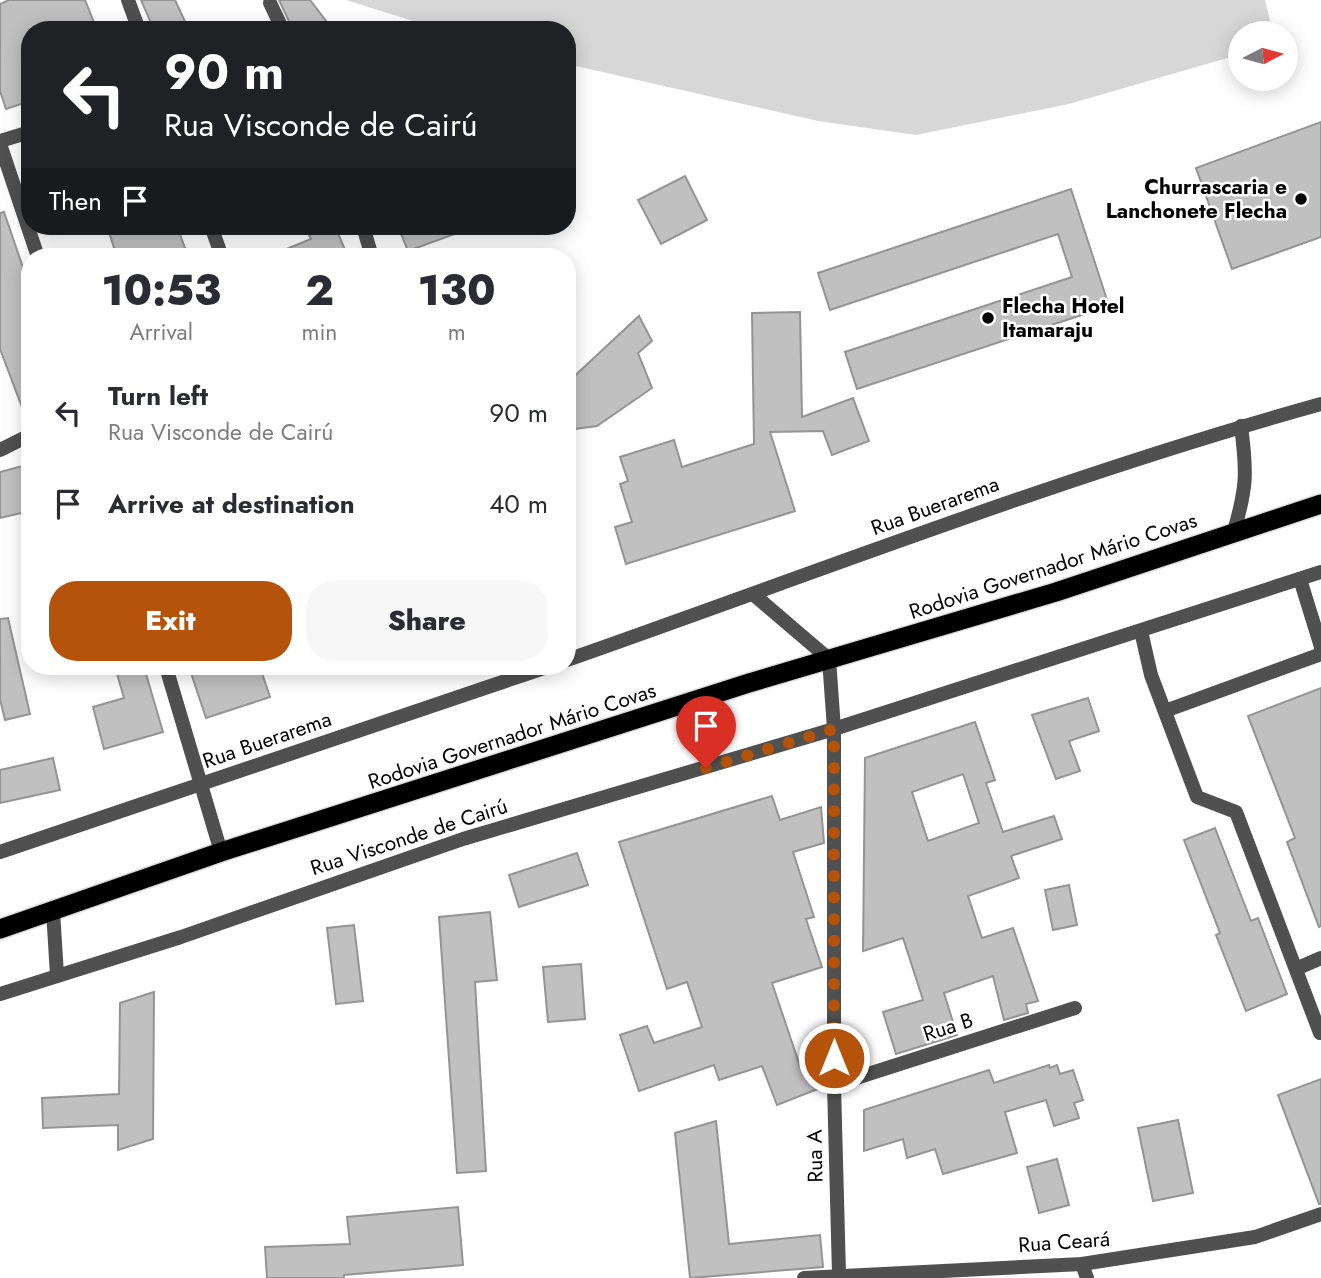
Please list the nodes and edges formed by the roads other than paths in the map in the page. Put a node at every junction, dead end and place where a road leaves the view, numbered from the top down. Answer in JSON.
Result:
{"nodes":[{"id":1,"x":128,"y":0,"type":"edge"},
{"id":2,"x":270,"y":3,"type":"dead end"},
{"id":3,"x":136,"y":21,"type":"edge"},
{"id":4,"x":279,"y":21,"type":"edge"},
{"id":5,"x":21,"y":135,"type":"edge"},
{"id":6,"x":0,"y":143,"type":"edge"},
{"id":7,"x":21,"y":184,"type":"edge"},
{"id":8,"x":1321,"y":404,"type":"edge"},
{"id":9,"x":1241,"y":426,"type":"junction"},
{"id":10,"x":21,"y":440,"type":"edge"},
{"id":11,"x":0,"y":450,"type":"edge"},
{"id":12,"x":1321,"y":504,"type":"edge"},
{"id":13,"x":1234,"y":531,"type":"junction"},
{"id":14,"x":1321,"y":572,"type":"edge"},
{"id":15,"x":1300,"y":579,"type":"junction"},
{"id":16,"x":754,"y":595,"type":"junction"},
{"id":17,"x":1141,"y":631,"type":"junction"},
{"id":18,"x":1321,"y":647,"type":"edge"},
{"id":19,"x":1321,"y":654,"type":"edge"},
{"id":20,"x":576,"y":657,"type":"edge"},
{"id":21,"x":829,"y":659,"type":"junction"},
{"id":22,"x":168,"y":675,"type":"edge"},
{"id":23,"x":524,"y":675,"type":"edge"},
{"id":24,"x":1165,"y":711,"type":"junction"},
{"id":25,"x":834,"y":729,"type":"junction"},
{"id":26,"x":202,"y":785,"type":"junction"},
{"id":27,"x":0,"y":852,"type":"edge"},
{"id":28,"x":221,"y":852,"type":"junction"},
{"id":29,"x":53,"y":911,"type":"junction"},
{"id":30,"x":0,"y":929,"type":"edge"},
{"id":31,"x":1321,"y":958,"type":"edge"},
{"id":32,"x":1298,"y":968,"type":"junction"},
{"id":33,"x":57,"y":975,"type":"junction"},
{"id":34,"x":0,"y":994,"type":"edge"},
{"id":35,"x":1075,"y":1008,"type":"dead end"},
{"id":36,"x":1320,"y":1033,"type":"edge"},
{"id":37,"x":834,"y":1086,"type":"junction"},
{"id":38,"x":1321,"y":1214,"type":"edge"},
{"id":39,"x":1085,"y":1271,"type":"edge"},
{"id":40,"x":839,"y":1274,"type":"junction"},
{"id":41,"x":804,"y":1278,"type":"edge"}],
"edges":[{"from":1,"to":3,"type":"street"},
{"from":2,"to":4,"type":"street"},
{"from":5,"to":6,"type":"street"},
{"from":6,"to":7,"type":"street"},
{"from":8,"to":9,"type":"street","name":"Rua Buerarema"},
{"from":9,"to":13,"type":"street"},
{"from":9,"to":16,"type":"street","name":"Rua Buerarema"},
{"from":10,"to":11,"type":"street"},
{"from":12,"to":13,"type":"highway","name":"Rodovia Governador Mário Covas"},
{"from":13,"to":21,"type":"highway","name":"Rodovia Governador Mário Covas"},
{"from":14,"to":15,"type":"street","name":"Rua Visconde de Cairú"},
{"from":15,"to":17,"type":"street","name":"Rua Visconde de Cairú"},
{"from":15,"to":18,"type":"street"},
{"from":16,"to":20,"type":"street","name":"Rua Buerarema"},
{"from":16,"to":21,"type":"street"},
{"from":17,"to":24,"type":"street"},
{"from":17,"to":25,"type":"street","name":"Rua Visconde de Cairú"},
{"from":19,"to":24,"type":"street"},
{"from":21,"to":25,"type":"street","name":"Rua A"},
{"from":21,"to":28,"type":"highway","name":"Rodovia Governador Mário Covas"},
{"from":22,"to":26,"type":"street"},
{"from":23,"to":26,"type":"street","name":"Rua Buerarema"},
{"from":24,"to":32,"type":"street"},
{"from":25,"to":33,"type":"street","name":"Rua Visconde de Cairú"},
{"from":25,"to":37,"type":"street","name":"Rua A"},
{"from":26,"to":27,"type":"street","name":"Rua Buerarema"},
{"from":26,"to":28,"type":"street"},
{"from":28,"to":29,"type":"highway","name":"Rodovia Governador Mário Covas"},
{"from":29,"to":30,"type":"highway","name":"Rodovia Governador Mário Covas"},
{"from":29,"to":33,"type":"street"},
{"from":31,"to":32,"type":"street"},
{"from":32,"to":36,"type":"street"},
{"from":33,"to":34,"type":"street","name":"Rua Visconde de Cairú"},
{"from":35,"to":37,"type":"street","name":"Rua B"},
{"from":37,"to":40,"type":"street","name":"Rua A"},
{"from":38,"to":39,"type":"street","name":"Rua Ceará"},
{"from":39,"to":40,"type":"street","name":"Rua Ceará"},
{"from":40,"to":41,"type":"street","name":"Rua Ceará"}]}
